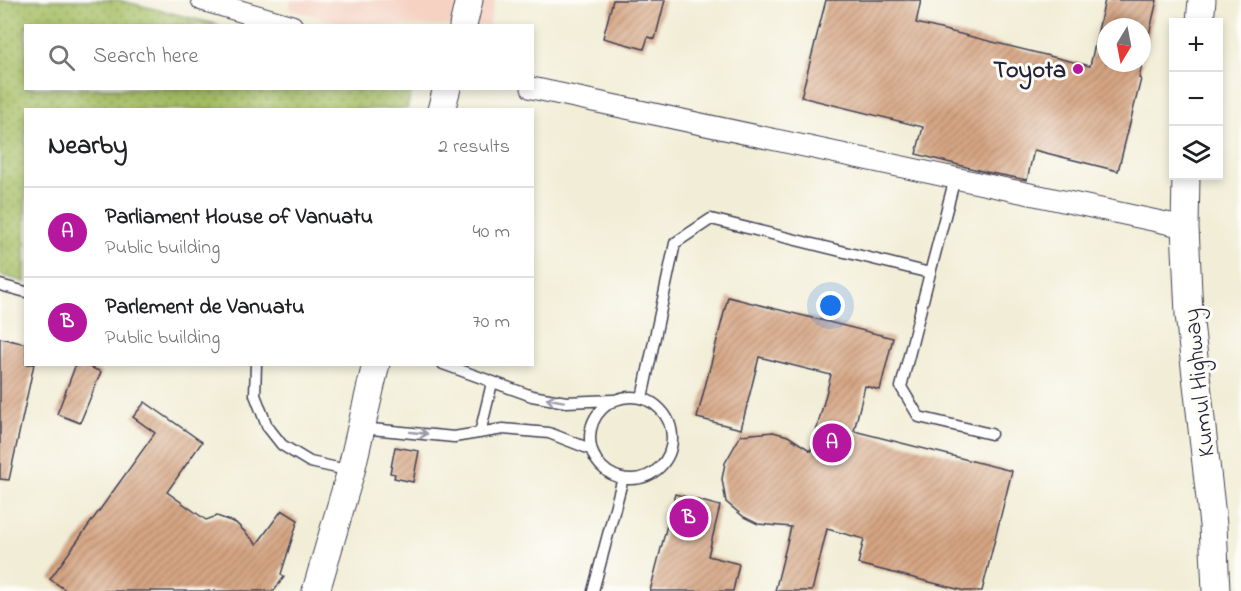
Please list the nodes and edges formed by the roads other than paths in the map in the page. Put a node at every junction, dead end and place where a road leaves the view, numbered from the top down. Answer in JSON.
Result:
{"nodes":[{"id":1,"x":202,"y":0,"type":"edge"},
{"id":2,"x":469,"y":0,"type":"edge"},
{"id":3,"x":1202,"y":0,"type":"edge"},
{"id":4,"x":1200,"y":18,"type":"edge"},
{"id":5,"x":285,"y":24,"type":"edge"},
{"id":6,"x":463,"y":24,"type":"edge"},
{"id":7,"x":534,"y":88,"type":"edge"},
{"id":8,"x":446,"y":90,"type":"edge"},
{"id":9,"x":442,"y":108,"type":"edge"},
{"id":10,"x":955,"y":178,"type":"junction"},
{"id":11,"x":1186,"y":180,"type":"edge"},
{"id":12,"x":1185,"y":227,"type":"junction"},
{"id":13,"x":930,"y":273,"type":"junction"},
{"id":14,"x":0,"y":285,"type":"edge"},
{"id":15,"x":24,"y":291,"type":"edge"},
{"id":16,"x":256,"y":366,"type":"edge"},
{"id":17,"x":376,"y":366,"type":"edge"},
{"id":18,"x":448,"y":366,"type":"edge"},
{"id":19,"x":492,"y":383,"type":"junction"},
{"id":20,"x":642,"y":398,"type":"junction"},
{"id":21,"x":614,"y":400,"type":"junction"},
{"id":22,"x":361,"y":428,"type":"junction"},
{"id":23,"x":480,"y":433,"type":"junction"},
{"id":24,"x":990,"y":434,"type":"dead end"},
{"id":25,"x":590,"y":449,"type":"junction"},
{"id":26,"x":351,"y":471,"type":"junction"},
{"id":27,"x":623,"y":478,"type":"junction"},
{"id":28,"x":316,"y":591,"type":"edge"},
{"id":29,"x":593,"y":591,"type":"edge"},
{"id":30,"x":1216,"y":591,"type":"edge"}],
"edges":[{"from":1,"to":5,"type":"street"},
{"from":2,"to":6,"type":"street"},
{"from":3,"to":4,"type":"street"},
{"from":7,"to":10,"type":"street"},
{"from":8,"to":9,"type":"street"},
{"from":10,"to":12,"type":"street"},
{"from":10,"to":13,"type":"lane"},
{"from":11,"to":12,"type":"street","name":"Kumul Highway"},
{"from":12,"to":30,"type":"street","name":"Kumul Highway"},
{"from":13,"to":20,"type":"lane"},
{"from":13,"to":24,"type":"lane"},
{"from":14,"to":15,"type":"lane"},
{"from":16,"to":26,"type":"lane"},
{"from":17,"to":22,"type":"street"},
{"from":18,"to":19,"type":"lane"},
{"from":21,"to":19,"type":"lane","one_way":true},
{"from":19,"to":23,"type":"lane"},
{"from":20,"to":21,"type":"lane"},
{"from":20,"to":27,"type":"lane"},
{"from":21,"to":25,"type":"lane"},
{"from":22,"to":23,"type":"lane","one_way":true},
{"from":22,"to":26,"type":"street"},
{"from":23,"to":25,"type":"lane"},
{"from":25,"to":27,"type":"lane"},
{"from":26,"to":28,"type":"street"},
{"from":27,"to":29,"type":"lane"}]}
